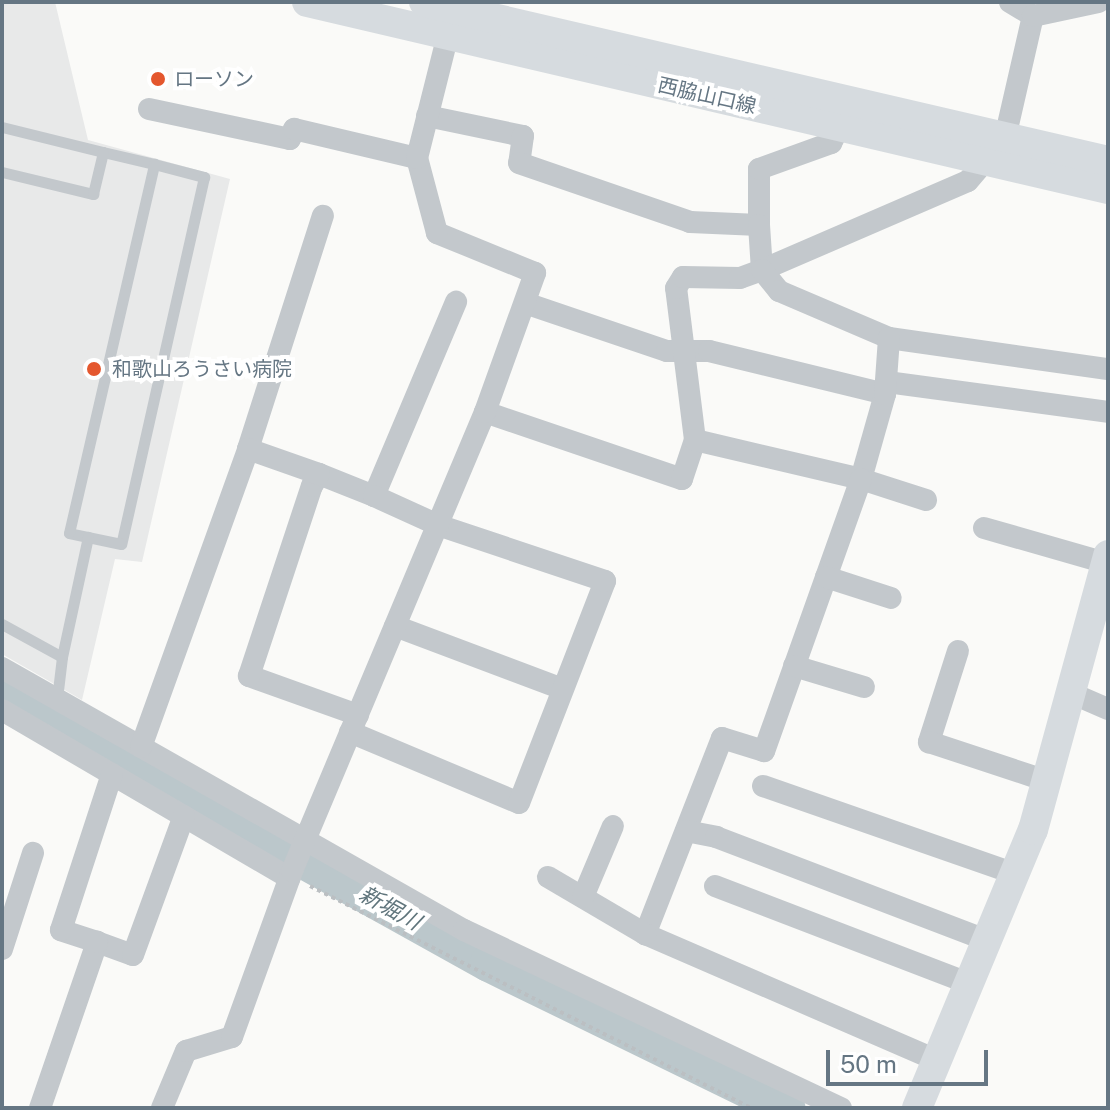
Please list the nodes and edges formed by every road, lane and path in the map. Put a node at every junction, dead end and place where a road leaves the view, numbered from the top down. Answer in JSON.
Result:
{"nodes":[{"id":1,"x":307,"y":2,"type":"edge"},
{"id":2,"x":424,"y":2,"type":"edge"},
{"id":3,"x":1010,"y":2,"type":"edge"},
{"id":4,"x":1099,"y":2,"type":"edge"},
{"id":5,"x":452,"y":15,"type":"edge"},
{"id":6,"x":1033,"y":16,"type":"junction"},
{"id":7,"x":149,"y":109,"type":"dead end"},
{"id":8,"x":846,"y":115,"type":"junction"},
{"id":9,"x":427,"y":116,"type":"junction"},
{"id":10,"x":2,"y":127,"type":"edge"},
{"id":11,"x":995,"y":149,"type":"junction"},
{"id":12,"x":103,"y":152,"type":"junction"},
{"id":13,"x":417,"y":158,"type":"junction"},
{"id":14,"x":1108,"y":161,"type":"edge"},
{"id":15,"x":154,"y":164,"type":"junction"},
{"id":16,"x":2,"y":172,"type":"edge"},
{"id":17,"x":1108,"y":189,"type":"edge"},
{"id":18,"x":323,"y":216,"type":"dead end"},
{"id":19,"x":759,"y":225,"type":"junction"},
{"id":20,"x":762,"y":270,"type":"junction"},
{"id":21,"x":456,"y":302,"type":"dead end"},
{"id":22,"x":525,"y":303,"type":"junction"},
{"id":23,"x":889,"y":338,"type":"junction"},
{"id":24,"x":684,"y":352,"type":"junction"},
{"id":25,"x":1108,"y":369,"type":"edge"},
{"id":26,"x":886,"y":388,"type":"junction"},
{"id":27,"x":485,"y":412,"type":"junction"},
{"id":28,"x":1108,"y":412,"type":"edge"},
{"id":29,"x":695,"y":440,"type":"junction"},
{"id":30,"x":248,"y":449,"type":"junction"},
{"id":31,"x":319,"y":474,"type":"junction"},
{"id":32,"x":861,"y":479,"type":"junction"},
{"id":33,"x":374,"y":496,"type":"junction"},
{"id":34,"x":926,"y":500,"type":"dead end"},
{"id":35,"x":438,"y":525,"type":"junction"},
{"id":36,"x":984,"y":528,"type":"dead end"},
{"id":37,"x":88,"y":537,"type":"junction"},
{"id":38,"x":1107,"y":559,"type":"edge"},
{"id":39,"x":826,"y":577,"type":"junction"},
{"id":40,"x":891,"y":598,"type":"dead end"},
{"id":41,"x":2,"y":624,"type":"edge"},
{"id":42,"x":395,"y":626,"type":"junction"},
{"id":43,"x":958,"y":651,"type":"dead end"},
{"id":44,"x":62,"y":657,"type":"junction"},
{"id":45,"x":794,"y":666,"type":"junction"},
{"id":46,"x":2,"y":668,"type":"edge"},
{"id":47,"x":864,"y":687,"type":"dead end"},
{"id":48,"x":563,"y":689,"type":"junction"},
{"id":49,"x":1071,"y":693,"type":"junction"},
{"id":50,"x":57,"y":699,"type":"junction"},
{"id":51,"x":1108,"y":709,"type":"edge"},
{"id":52,"x":2,"y":710,"type":"edge"},
{"id":53,"x":354,"y":723,"type":"junction"},
{"id":54,"x":141,"y":747,"type":"junction"},
{"id":55,"x":112,"y":774,"type":"junction"},
{"id":56,"x":1047,"y":781,"type":"junction"},
{"id":57,"x":763,"y":786,"type":"dead end"},
{"id":58,"x":184,"y":816,"type":"junction"},
{"id":59,"x":613,"y":826,"type":"dead end"},
{"id":60,"x":686,"y":831,"type":"junction"},
{"id":61,"x":303,"y":844,"type":"junction"},
{"id":62,"x":33,"y":853,"type":"dead end"},
{"id":63,"x":291,"y":874,"type":"junction"},
{"id":64,"x":1016,"y":874,"type":"junction"},
{"id":65,"x":548,"y":877,"type":"dead end"},
{"id":66,"x":715,"y":886,"type":"dead end"},
{"id":67,"x":583,"y":897,"type":"junction"},
{"id":68,"x":645,"y":934,"type":"junction"},
{"id":69,"x":988,"y":941,"type":"junction"},
{"id":70,"x":97,"y":942,"type":"junction"},
{"id":71,"x":2,"y":949,"type":"edge"},
{"id":72,"x":970,"y":984,"type":"junction"},
{"id":73,"x":939,"y":1061,"type":"junction"},
{"id":74,"x":40,"y":1108,"type":"edge"},
{"id":75,"x":162,"y":1108,"type":"edge"},
{"id":76,"x":752,"y":1108,"type":"edge"},
{"id":77,"x":841,"y":1108,"type":"edge"},
{"id":78,"x":917,"y":1108,"type":"edge"}],
"edges":[{"from":1,"to":5,"type":"street","name":"西脇山口線"},
{"from":2,"to":5,"type":"street","name":"西脇山口線"},
{"from":3,"to":6,"type":"street"},
{"from":4,"to":6,"type":"street"},
{"from":5,"to":8,"type":"street","name":"西脇山口線"},
{"from":5,"to":9,"type":"street"},
{"from":6,"to":11,"type":"street"},
{"from":7,"to":13,"type":"street"},
{"from":8,"to":11,"type":"street","name":"西脇山口線"},
{"from":8,"to":19,"type":"street"},
{"from":9,"to":13,"type":"street"},
{"from":9,"to":19,"type":"street"},
{"from":10,"to":12,"type":"lane"},
{"from":11,"to":14,"type":"street","name":"西脇山口線"},
{"from":11,"to":17,"type":"street","name":"西脇山口線"},
{"from":11,"to":20,"type":"street"},
{"from":12,"to":15,"type":"lane"},
{"from":12,"to":16,"type":"lane"},
{"from":13,"to":22,"type":"street"},
{"from":15,"to":37,"type":"lane"},
{"from":15,"to":37,"type":"lane"},
{"from":18,"to":30,"type":"street"},
{"from":19,"to":20,"type":"street"},
{"from":20,"to":23,"type":"street"},
{"from":20,"to":24,"type":"street"},
{"from":21,"to":33,"type":"street"},
{"from":22,"to":24,"type":"street"},
{"from":22,"to":27,"type":"street"},
{"from":23,"to":25,"type":"street"},
{"from":23,"to":26,"type":"street"},
{"from":24,"to":26,"type":"street"},
{"from":24,"to":29,"type":"street"},
{"from":26,"to":28,"type":"street"},
{"from":26,"to":32,"type":"street"},
{"from":27,"to":29,"type":"street"},
{"from":27,"to":35,"type":"street"},
{"from":29,"to":32,"type":"street"},
{"from":30,"to":31,"type":"street"},
{"from":30,"to":54,"type":"street"},
{"from":31,"to":33,"type":"street"},
{"from":31,"to":53,"type":"street"},
{"from":32,"to":34,"type":"street"},
{"from":32,"to":39,"type":"street"},
{"from":33,"to":35,"type":"street"},
{"from":35,"to":42,"type":"street"},
{"from":35,"to":48,"type":"street"},
{"from":36,"to":38,"type":"street"},
{"from":37,"to":44,"type":"lane"},
{"from":38,"to":49,"type":"street"},
{"from":39,"to":40,"type":"street"},
{"from":39,"to":45,"type":"street"},
{"from":41,"to":44,"type":"lane"},
{"from":42,"to":48,"type":"street"},
{"from":42,"to":53,"type":"street"},
{"from":43,"to":56,"type":"street"},
{"from":44,"to":50,"type":"lane"},
{"from":45,"to":47,"type":"street"},
{"from":45,"to":60,"type":"street"},
{"from":46,"to":50,"type":"street"},
{"from":48,"to":53,"type":"street"},
{"from":49,"to":51,"type":"street"},
{"from":49,"to":56,"type":"street"},
{"from":50,"to":54,"type":"street"},
{"from":52,"to":55,"type":"street"},
{"from":53,"to":61,"type":"street"},
{"from":54,"to":61,"type":"street"},
{"from":55,"to":58,"type":"street"},
{"from":55,"to":70,"type":"street"},
{"from":56,"to":64,"type":"street"},
{"from":57,"to":64,"type":"street"},
{"from":58,"to":63,"type":"street"},
{"from":58,"to":70,"type":"street"},
{"from":59,"to":67,"type":"street"},
{"from":60,"to":68,"type":"street"},
{"from":60,"to":69,"type":"street"},
{"from":61,"to":63,"type":"street"},
{"from":61,"to":77,"type":"street"},
{"from":62,"to":71,"type":"street"},
{"from":63,"to":75,"type":"street"},
{"from":63,"to":76,"type":"path"},
{"from":64,"to":69,"type":"street"},
{"from":65,"to":67,"type":"street"},
{"from":66,"to":72,"type":"street"},
{"from":67,"to":68,"type":"street"},
{"from":68,"to":73,"type":"street"},
{"from":69,"to":72,"type":"street"},
{"from":70,"to":74,"type":"street"},
{"from":72,"to":73,"type":"street"},
{"from":73,"to":78,"type":"street"}]}
